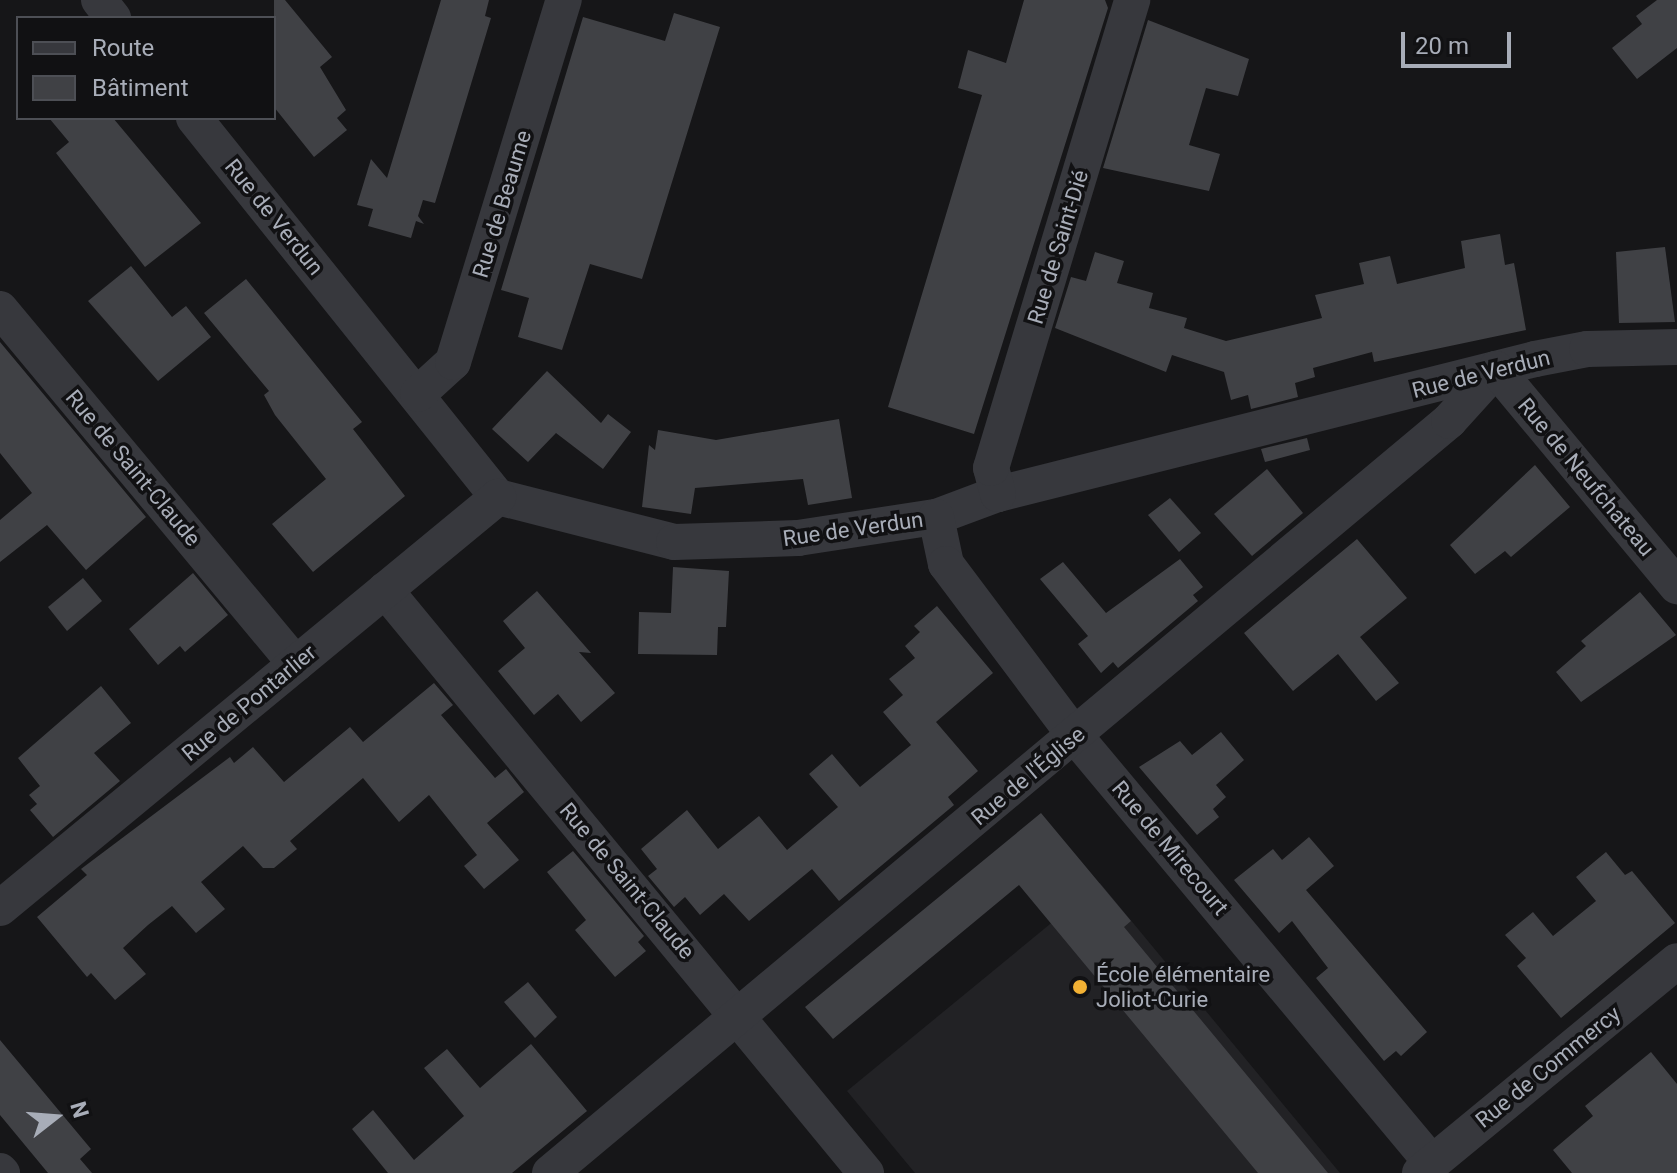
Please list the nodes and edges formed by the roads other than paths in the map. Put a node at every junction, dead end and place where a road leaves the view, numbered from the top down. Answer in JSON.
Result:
{"nodes":[{"id":1,"x":99,"y":0,"type":"edge"},
{"id":2,"x":564,"y":0,"type":"edge"},
{"id":3,"x":1132,"y":0,"type":"edge"},
{"id":4,"x":111,"y":16,"type":"edge"},
{"id":5,"x":196,"y":120,"type":"edge"},
{"id":6,"x":0,"y":309,"type":"edge"},
{"id":7,"x":1677,"y":347,"type":"edge"},
{"id":8,"x":1496,"y":369,"type":"junction"},
{"id":9,"x":418,"y":394,"type":"junction"},
{"id":10,"x":998,"y":494,"type":"junction"},
{"id":11,"x":498,"y":497,"type":"junction"},
{"id":12,"x":936,"y":517,"type":"junction"},
{"id":13,"x":1677,"y":586,"type":"edge"},
{"id":14,"x":385,"y":590,"type":"junction"},
{"id":15,"x":296,"y":664,"type":"junction"},
{"id":16,"x":1076,"y":737,"type":"junction"},
{"id":17,"x":0,"y":908,"type":"edge"},
{"id":18,"x":1677,"y":961,"type":"edge"},
{"id":19,"x":739,"y":1016,"type":"junction"},
{"id":20,"x":1426,"y":1168,"type":"edge"},
{"id":21,"x":550,"y":1173,"type":"edge"},
{"id":22,"x":866,"y":1173,"type":"edge"}],
"edges":[{"from":1,"to":4,"type":"street"},
{"from":2,"to":9,"type":"street","name":"Rue de Beaume"},
{"from":3,"to":10,"type":"street","name":"Rue de Saint-Dié"},
{"from":5,"to":9,"type":"street","name":"Rue de Verdun"},
{"from":6,"to":15,"type":"street","name":"Rue de Saint-Claude"},
{"from":7,"to":8,"type":"street","name":"Rue de Verdun"},
{"from":8,"to":10,"type":"street","name":"Rue de Verdun"},
{"from":8,"to":13,"type":"street","name":"Rue de Neufchateau"},
{"from":8,"to":16,"type":"street","name":"Rue de l'Église"},
{"from":9,"to":11,"type":"street","name":"Rue de Verdun"},
{"from":10,"to":12,"type":"street","name":"Rue de Verdun"},
{"from":11,"to":12,"type":"street","name":"Rue de Verdun"},
{"from":11,"to":14,"type":"street","name":"Rue de Pontarlier"},
{"from":12,"to":16,"type":"street","name":"Rue de Mirecourt"},
{"from":14,"to":15,"type":"street","name":"Rue de Pontarlier"},
{"from":14,"to":19,"type":"street","name":"Rue de Saint-Claude"},
{"from":15,"to":17,"type":"street","name":"Rue de Pontarlier"},
{"from":16,"to":19,"type":"street","name":"Rue de l'Église"},
{"from":16,"to":20,"type":"street","name":"Rue de Mirecourt"},
{"from":18,"to":20,"type":"street","name":"Rue de Commercy"},
{"from":19,"to":21,"type":"street","name":"Rue de l'Église"},
{"from":19,"to":22,"type":"street","name":"Rue de Saint-Claude"}]}
